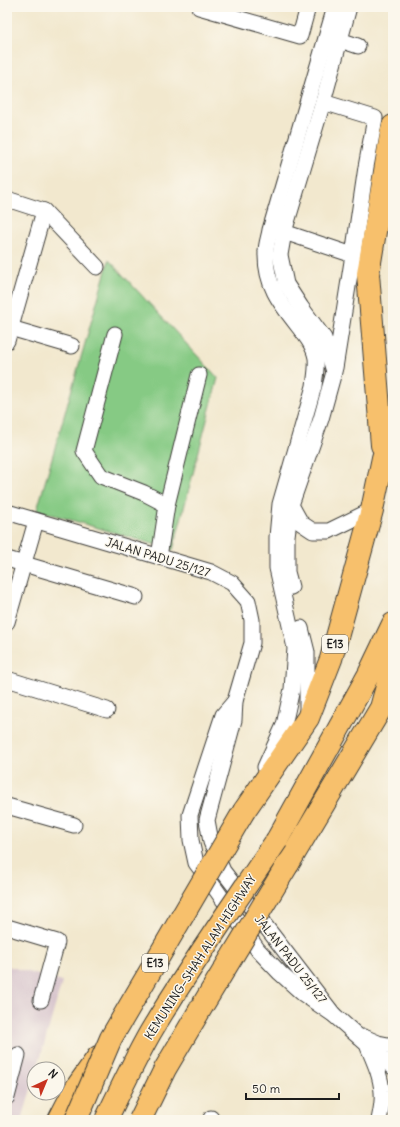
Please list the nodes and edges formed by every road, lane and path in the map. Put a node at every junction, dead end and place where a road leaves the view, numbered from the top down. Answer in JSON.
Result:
{"nodes":[{"id":1,"x":199,"y":7,"type":"edge"},
{"id":2,"x":308,"y":7,"type":"edge"},
{"id":3,"x":335,"y":7,"type":"edge"},
{"id":4,"x":349,"y":7,"type":"edge"},
{"id":5,"x":340,"y":40,"type":"junction"},
{"id":6,"x":358,"y":46,"type":"dead end"},
{"id":7,"x":323,"y":102,"type":"junction"},
{"id":8,"x":393,"y":126,"type":"edge"},
{"id":9,"x":296,"y":169,"type":"junction"},
{"id":10,"x":7,"y":199,"type":"edge"},
{"id":11,"x":44,"y":211,"type":"junction"},
{"id":12,"x":284,"y":232,"type":"junction"},
{"id":13,"x":353,"y":255,"type":"junction"},
{"id":14,"x":97,"y":267,"type":"dead end"},
{"id":15,"x":8,"y":332,"type":"edge"},
{"id":16,"x":114,"y":334,"type":"dead end"},
{"id":17,"x":72,"y":346,"type":"dead end"},
{"id":18,"x":334,"y":372,"type":"junction"},
{"id":19,"x":199,"y":375,"type":"dead end"},
{"id":20,"x":393,"y":424,"type":"edge"},
{"id":21,"x":383,"y":458,"type":"junction"},
{"id":22,"x":167,"y":505,"type":"junction"},
{"id":23,"x":292,"y":505,"type":"junction"},
{"id":24,"x":372,"y":510,"type":"junction"},
{"id":25,"x":7,"y":512,"type":"edge"},
{"id":26,"x":36,"y":521,"type":"junction"},
{"id":27,"x":159,"y":557,"type":"junction"},
{"id":28,"x":7,"y":559,"type":"edge"},
{"id":29,"x":24,"y":564,"type":"junction"},
{"id":30,"x":136,"y":596,"type":"dead end"},
{"id":31,"x":7,"y":622,"type":"edge"},
{"id":32,"x":393,"y":624,"type":"edge"},
{"id":33,"x":393,"y":665,"type":"edge"},
{"id":34,"x":7,"y":679,"type":"edge"},
{"id":35,"x":235,"y":701,"type":"junction"},
{"id":36,"x":107,"y":710,"type":"dead end"},
{"id":37,"x":308,"y":718,"type":"junction"},
{"id":38,"x":7,"y":806,"type":"edge"},
{"id":39,"x":244,"y":812,"type":"junction"},
{"id":40,"x":74,"y":825,"type":"dead end"},
{"id":41,"x":7,"y":927,"type":"edge"},
{"id":42,"x":41,"y":1000,"type":"dead end"},
{"id":43,"x":334,"y":1015,"type":"junction"},
{"id":44,"x":111,"y":1038,"type":"junction"},
{"id":45,"x":361,"y":1039,"type":"junction"},
{"id":46,"x":393,"y":1046,"type":"edge"},
{"id":47,"x":18,"y":1055,"type":"dead end"},
{"id":48,"x":393,"y":1067,"type":"edge"},
{"id":49,"x":11,"y":1069,"type":"edge"},
{"id":50,"x":7,"y":1097,"type":"edge"},
{"id":51,"x":59,"y":1120,"type":"edge"},
{"id":52,"x":76,"y":1120,"type":"edge"},
{"id":53,"x":106,"y":1120,"type":"edge"},
{"id":54,"x":140,"y":1120,"type":"edge"},
{"id":55,"x":379,"y":1120,"type":"edge"}],
"edges":[{"from":1,"to":2,"type":"street"},
{"from":3,"to":9,"type":"street"},
{"from":4,"to":5,"type":"street"},
{"from":5,"to":6,"type":"street"},
{"from":5,"to":7,"type":"street"},
{"from":7,"to":9,"type":"street"},
{"from":7,"to":13,"type":"street"},
{"from":8,"to":21,"type":"highway"},
{"from":9,"to":12,"type":"street"},
{"from":9,"to":39,"type":"street"},
{"from":10,"to":11,"type":"street"},
{"from":11,"to":14,"type":"street"},
{"from":11,"to":15,"type":"street"},
{"from":12,"to":13,"type":"street"},
{"from":12,"to":18,"type":"street"},
{"from":13,"to":18,"type":"street"},
{"from":15,"to":17,"type":"street"},
{"from":16,"to":22,"type":"street"},
{"from":18,"to":23,"type":"street"},
{"from":19,"to":22,"type":"street"},
{"from":20,"to":21,"type":"highway","number":"E13"},
{"from":21,"to":24,"type":"highway","number":"E13"},
{"from":22,"to":27,"type":"street"},
{"from":23,"to":24,"type":"street"},
{"from":23,"to":37,"type":"street"},
{"from":24,"to":37,"type":"highway","number":"E13"},
{"from":25,"to":26,"type":"street","name":"JALAN PADU 25/127"},
{"from":26,"to":27,"type":"street","name":"JALAN PADU 25/127"},
{"from":26,"to":29,"type":"street"},
{"from":27,"to":35,"type":"street","name":"JALAN PADU 25/127"},
{"from":28,"to":29,"type":"street"},
{"from":29,"to":30,"type":"street"},
{"from":29,"to":31,"type":"street"},
{"from":32,"to":53,"type":"highway","name":"KEMUNING–SHAH ALAM HIGHWAY","number":"E13","bridge":true},
{"from":33,"to":54,"type":"highway","bridge":true},
{"from":34,"to":36,"type":"street"},
{"from":35,"to":43,"type":"street","name":"JALAN PADU 25/127"},
{"from":35,"to":43,"type":"street","name":"JALAN PADU 25/127"},
{"from":37,"to":39,"type":"highway","number":"E13"},
{"from":38,"to":40,"type":"street"},
{"from":39,"to":44,"type":"highway","number":"E13","bridge":true},
{"from":41,"to":42,"type":"street"},
{"from":43,"to":45,"type":"street","name":"JALAN PADU 25/127"},
{"from":44,"to":51,"type":"highway","bridge":true},
{"from":44,"to":52,"type":"highway","number":"E13","bridge":true},
{"from":45,"to":46,"type":"street"},
{"from":45,"to":48,"type":"street","name":"JALAN PADU 25/127"},
{"from":45,"to":55,"type":"street"},
{"from":47,"to":49,"type":"street"},
{"from":49,"to":50,"type":"street"}]}
